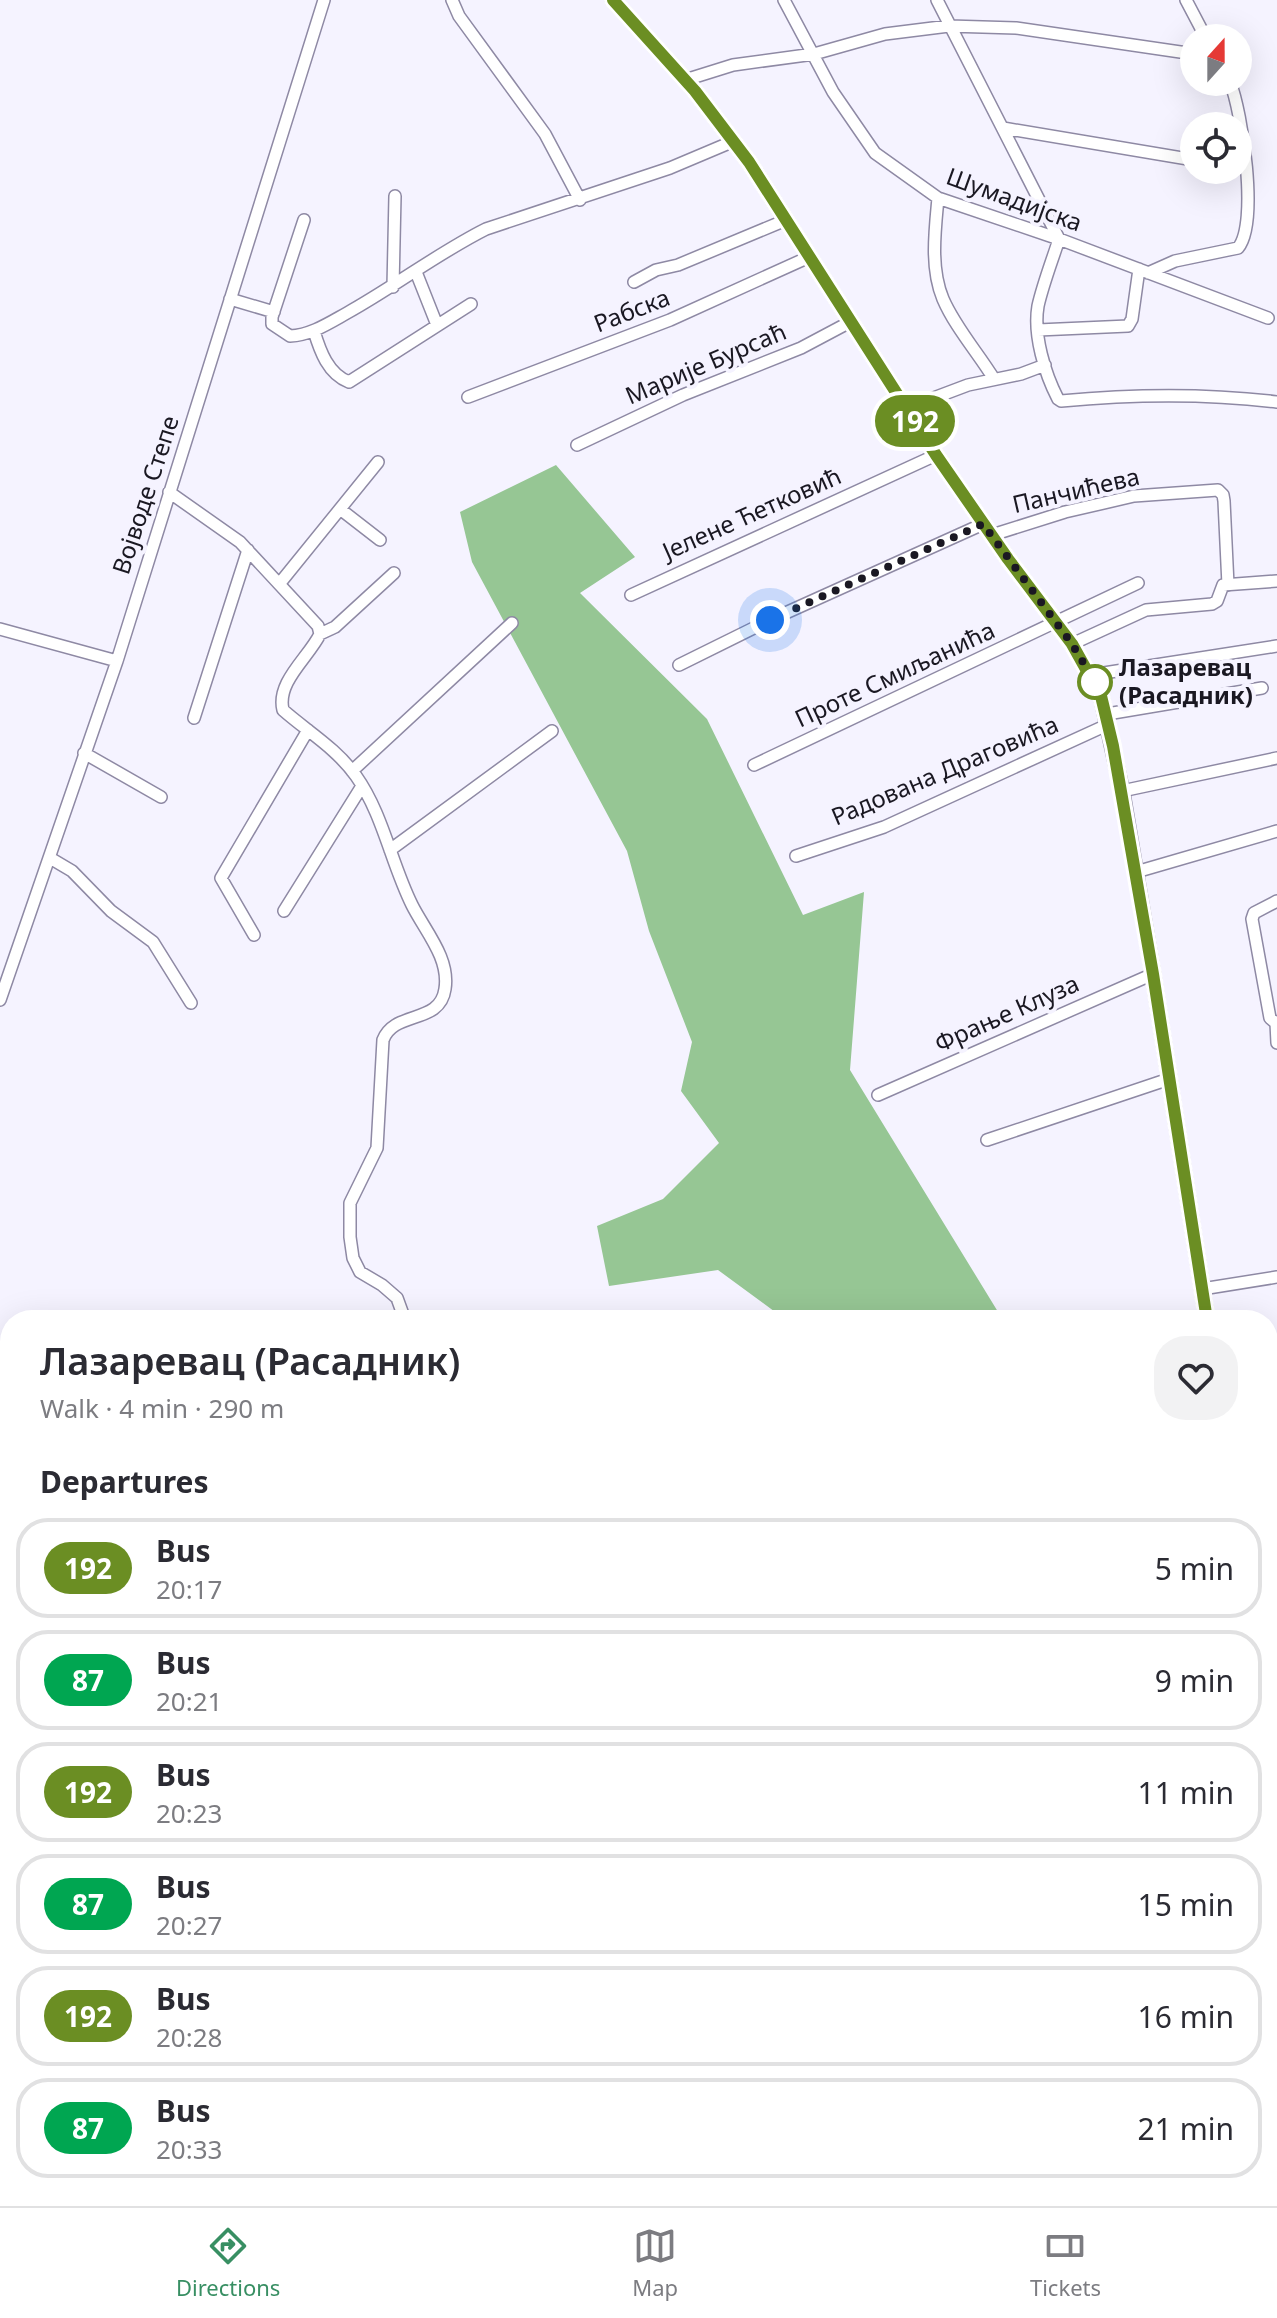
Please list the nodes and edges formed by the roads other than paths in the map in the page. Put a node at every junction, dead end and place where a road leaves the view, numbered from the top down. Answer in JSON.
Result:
{"nodes":[{"id":1,"x":324,"y":0,"type":"edge"},
{"id":2,"x":452,"y":0,"type":"edge"},
{"id":3,"x":613,"y":0,"type":"edge"},
{"id":4,"x":784,"y":0,"type":"edge"},
{"id":5,"x":937,"y":0,"type":"edge"},
{"id":6,"x":1186,"y":0,"type":"edge"},
{"id":7,"x":1199,"y":24,"type":"edge"},
{"id":8,"x":949,"y":26,"type":"junction"},
{"id":9,"x":1180,"y":52,"type":"edge"},
{"id":10,"x":814,"y":54,"type":"junction"},
{"id":11,"x":685,"y":80,"type":"junction"},
{"id":12,"x":1003,"y":128,"type":"junction"},
{"id":13,"x":734,"y":141,"type":"junction"},
{"id":14,"x":1180,"y":158,"type":"edge"},
{"id":15,"x":1244,"y":184,"type":"edge"},
{"id":16,"x":395,"y":196,"type":"dead end"},
{"id":17,"x":938,"y":198,"type":"junction"},
{"id":18,"x":580,"y":200,"type":"junction"},
{"id":19,"x":304,"y":220,"type":"dead end"},
{"id":20,"x":786,"y":220,"type":"junction"},
{"id":21,"x":1059,"y":239,"type":"junction"},
{"id":22,"x":809,"y":257,"type":"junction"},
{"id":23,"x":1144,"y":271,"type":"junction"},
{"id":24,"x":416,"y":272,"type":"junction"},
{"id":25,"x":634,"y":282,"type":"dead end"},
{"id":26,"x":393,"y":287,"type":"junction"},
{"id":27,"x":230,"y":299,"type":"junction"},
{"id":28,"x":471,"y":304,"type":"dead end"},
{"id":29,"x":273,"y":314,"type":"junction"},
{"id":30,"x":1268,"y":318,"type":"dead end"},
{"id":31,"x":850,"y":322,"type":"junction"},
{"id":32,"x":437,"y":325,"type":"junction"},
{"id":33,"x":1038,"y":330,"type":"junction"},
{"id":34,"x":314,"y":331,"type":"junction"},
{"id":35,"x":1045,"y":365,"type":"junction"},
{"id":36,"x":994,"y":379,"type":"junction"},
{"id":37,"x":468,"y":397,"type":"dead end"},
{"id":38,"x":1277,"y":402,"type":"edge"},
{"id":39,"x":907,"y":408,"type":"junction"},
{"id":40,"x":577,"y":445,"type":"dead end"},
{"id":41,"x":936,"y":455,"type":"junction"},
{"id":42,"x":378,"y":462,"type":"dead end"},
{"id":43,"x":169,"y":492,"type":"junction"},
{"id":44,"x":340,"y":509,"type":"junction"},
{"id":45,"x":987,"y":529,"type":"junction"},
{"id":46,"x":380,"y":540,"type":"dead end"},
{"id":47,"x":248,"y":550,"type":"junction"},
{"id":48,"x":394,"y":573,"type":"dead end"},
{"id":49,"x":1277,"y":581,"type":"edge"},
{"id":50,"x":280,"y":583,"type":"junction"},
{"id":51,"x":1138,"y":583,"type":"dead end"},
{"id":52,"x":1228,"y":585,"type":"junction"},
{"id":53,"x":631,"y":595,"type":"dead end"},
{"id":54,"x":1055,"y":622,"type":"junction"},
{"id":55,"x":512,"y":623,"type":"dead end"},
{"id":56,"x":0,"y":629,"type":"edge"},
{"id":57,"x":320,"y":634,"type":"junction"},
{"id":58,"x":1072,"y":644,"type":"junction"},
{"id":59,"x":1277,"y":646,"type":"edge"},
{"id":60,"x":117,"y":661,"type":"junction"},
{"id":61,"x":679,"y":665,"type":"dead end"},
{"id":62,"x":1091,"y":675,"type":"junction"},
{"id":63,"x":1262,"y":688,"type":"dead end"},
{"id":64,"x":194,"y":718,"type":"dead end"},
{"id":65,"x":1108,"y":719,"type":"junction"},
{"id":66,"x":308,"y":730,"type":"junction"},
{"id":67,"x":552,"y":731,"type":"dead end"},
{"id":68,"x":84,"y":753,"type":"junction"},
{"id":69,"x":1277,"y":758,"type":"edge"},
{"id":70,"x":754,"y":765,"type":"dead end"},
{"id":71,"x":352,"y":771,"type":"junction"},
{"id":72,"x":362,"y":786,"type":"junction"},
{"id":73,"x":1122,"y":791,"type":"junction"},
{"id":74,"x":161,"y":797,"type":"dead end"},
{"id":75,"x":1277,"y":831,"type":"edge"},
{"id":76,"x":390,"y":850,"type":"junction"},
{"id":77,"x":796,"y":856,"type":"dead end"},
{"id":78,"x":50,"y":858,"type":"junction"},
{"id":79,"x":1136,"y":872,"type":"junction"},
{"id":80,"x":1277,"y":901,"type":"edge"},
{"id":81,"x":284,"y":911,"type":"dead end"},
{"id":82,"x":254,"y":935,"type":"dead end"},
{"id":83,"x":1153,"y":974,"type":"junction"},
{"id":84,"x":0,"y":1000,"type":"edge"},
{"id":85,"x":191,"y":1003,"type":"dead end"},
{"id":86,"x":1276,"y":1024,"type":"edge"},
{"id":87,"x":1277,"y":1043,"type":"edge"},
{"id":88,"x":1169,"y":1079,"type":"junction"},
{"id":89,"x":878,"y":1095,"type":"dead end"},
{"id":90,"x":987,"y":1140,"type":"dead end"},
{"id":91,"x":1277,"y":1277,"type":"edge"},
{"id":92,"x":1202,"y":1289,"type":"junction"},
{"id":93,"x":401,"y":1310,"type":"edge"},
{"id":94,"x":1205,"y":1310,"type":"edge"}],
"edges":[{"from":1,"to":27,"type":"street","name":"Војводе Степе"},
{"from":2,"to":18,"type":"street"},
{"from":3,"to":11,"type":"street"},
{"from":4,"to":10,"type":"street","name":"Шумадијска"},
{"from":5,"to":8,"type":"street"},
{"from":6,"to":7,"type":"street"},
{"from":8,"to":9,"type":"street"},
{"from":8,"to":10,"type":"street"},
{"from":8,"to":12,"type":"street"},
{"from":10,"to":11,"type":"street"},
{"from":10,"to":17,"type":"street","name":"Шумадијска"},
{"from":11,"to":13,"type":"street"},
{"from":12,"to":14,"type":"street"},
{"from":12,"to":21,"type":"street"},
{"from":13,"to":18,"type":"street"},
{"from":13,"to":20,"type":"street"},
{"from":15,"to":23,"type":"street"},
{"from":16,"to":26,"type":"street"},
{"from":17,"to":21,"type":"street","name":"Шумадијска"},
{"from":17,"to":36,"type":"street"},
{"from":18,"to":24,"type":"street"},
{"from":19,"to":29,"type":"street"},
{"from":20,"to":22,"type":"street"},
{"from":20,"to":25,"type":"street"},
{"from":21,"to":23,"type":"street","name":"Шумадијска"},
{"from":21,"to":33,"type":"street"},
{"from":22,"to":31,"type":"street"},
{"from":22,"to":37,"type":"street","name":"Рабска"},
{"from":23,"to":30,"type":"street","name":"Шумадијска"},
{"from":23,"to":33,"type":"street"},
{"from":24,"to":26,"type":"street"},
{"from":24,"to":32,"type":"street"},
{"from":26,"to":34,"type":"street"},
{"from":27,"to":29,"type":"street"},
{"from":27,"to":43,"type":"street","name":"Војводе Степе"},
{"from":28,"to":32,"type":"street"},
{"from":29,"to":34,"type":"street"},
{"from":31,"to":39,"type":"street"},
{"from":31,"to":40,"type":"street","name":"Марије Бурсаћ"},
{"from":32,"to":34,"type":"street"},
{"from":33,"to":35,"type":"street"},
{"from":35,"to":36,"type":"street"},
{"from":35,"to":38,"type":"street"},
{"from":36,"to":39,"type":"street"},
{"from":39,"to":41,"type":"street"},
{"from":41,"to":45,"type":"street"},
{"from":41,"to":53,"type":"street","name":"Јелене Ћетковић"},
{"from":42,"to":44,"type":"street"},
{"from":43,"to":47,"type":"street"},
{"from":43,"to":60,"type":"street","name":"Војводе Степе"},
{"from":44,"to":46,"type":"street"},
{"from":44,"to":50,"type":"street"},
{"from":45,"to":52,"type":"street","name":"Панчићева"},
{"from":45,"to":54,"type":"street"},
{"from":45,"to":61,"type":"street"},
{"from":47,"to":50,"type":"street"},
{"from":47,"to":64,"type":"street"},
{"from":48,"to":57,"type":"street"},
{"from":49,"to":52,"type":"street"},
{"from":50,"to":57,"type":"street"},
{"from":51,"to":54,"type":"street","name":"Проте Смиљанића"},
{"from":52,"to":58,"type":"street"},
{"from":54,"to":58,"type":"street"},
{"from":54,"to":70,"type":"street","name":"Проте Смиљанића"},
{"from":55,"to":71,"type":"street"},
{"from":56,"to":60,"type":"street"},
{"from":57,"to":66,"type":"street"},
{"from":58,"to":62,"type":"street"},
{"from":59,"to":62,"type":"street"},
{"from":60,"to":68,"type":"street","name":"Војводе Степе"},
{"from":62,"to":65,"type":"street"},
{"from":63,"to":65,"type":"street","name":"Радована Драговића"},
{"from":65,"to":73,"type":"street"},
{"from":65,"to":77,"type":"street","name":"Радована Драговића"},
{"from":66,"to":71,"type":"street"},
{"from":66,"to":82,"type":"street"},
{"from":67,"to":76,"type":"street"},
{"from":68,"to":74,"type":"street"},
{"from":68,"to":78,"type":"street","name":"Војводе Степе"},
{"from":69,"to":73,"type":"street"},
{"from":71,"to":72,"type":"street"},
{"from":72,"to":76,"type":"street"},
{"from":72,"to":81,"type":"street"},
{"from":73,"to":79,"type":"street"},
{"from":75,"to":79,"type":"street"},
{"from":76,"to":93,"type":"street"},
{"from":78,"to":84,"type":"street","name":"Војводе Степе"},
{"from":78,"to":85,"type":"street"},
{"from":79,"to":83,"type":"street"},
{"from":80,"to":86,"type":"street"},
{"from":83,"to":88,"type":"street"},
{"from":83,"to":89,"type":"street","name":"Фрање Клуза"},
{"from":86,"to":87,"type":"street"},
{"from":88,"to":90,"type":"street"},
{"from":88,"to":92,"type":"street"},
{"from":91,"to":92,"type":"street"},
{"from":92,"to":94,"type":"street"}]}
